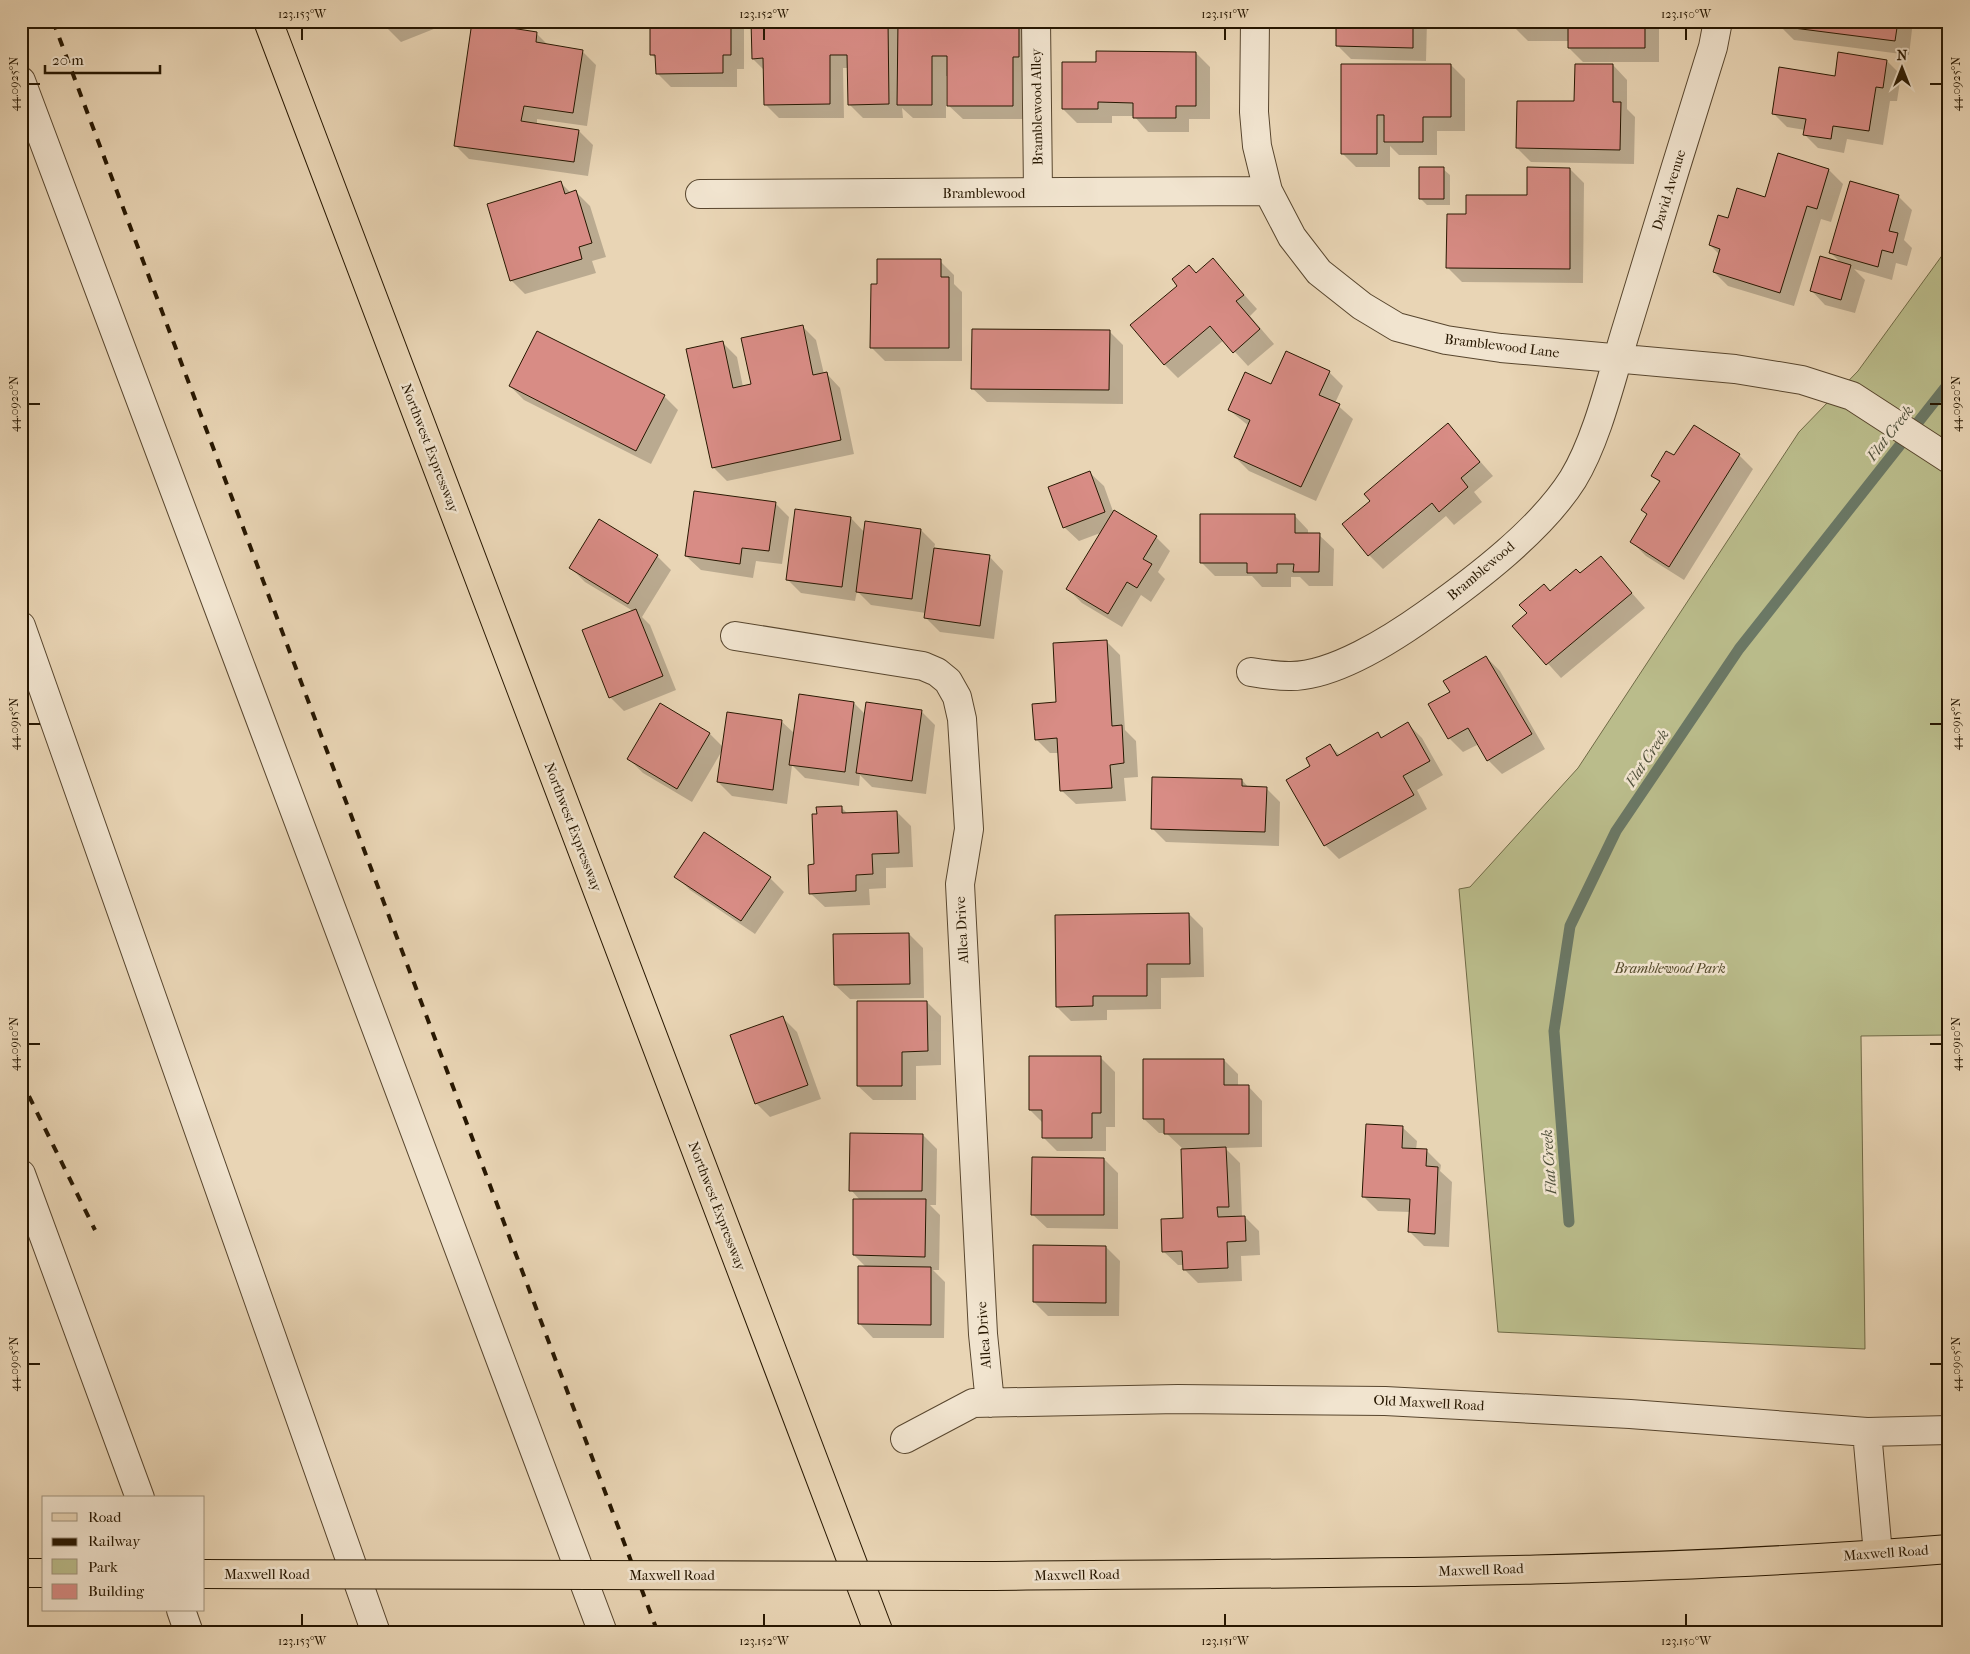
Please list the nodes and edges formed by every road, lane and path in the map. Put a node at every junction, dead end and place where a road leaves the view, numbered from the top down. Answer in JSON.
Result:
{"nodes":[{"id":1,"x":268,"y":21,"type":"edge"},
{"id":2,"x":1036,"y":21,"type":"edge"},
{"id":3,"x":1255,"y":21,"type":"edge"},
{"id":4,"x":1718,"y":21,"type":"edge"},
{"id":5,"x":21,"y":81,"type":"edge"},
{"id":6,"x":1268,"y":191,"type":"junction"},
{"id":7,"x":1038,"y":192,"type":"junction"},
{"id":8,"x":700,"y":194,"type":"dead end"},
{"id":9,"x":1618,"y":357,"type":"junction"},
{"id":10,"x":1949,"y":459,"type":"edge"},
{"id":11,"x":21,"y":626,"type":"edge"},
{"id":12,"x":735,"y":636,"type":"dead end"},
{"id":13,"x":1251,"y":672,"type":"dead end"},
{"id":14,"x":21,"y":1174,"type":"edge"},
{"id":15,"x":990,"y":1403,"type":"junction"},
{"id":16,"x":1949,"y":1430,"type":"edge"},
{"id":17,"x":1867,"y":1432,"type":"junction"},
{"id":18,"x":905,"y":1438,"type":"dead end"},
{"id":19,"x":139,"y":1496,"type":"edge"},
{"id":20,"x":1949,"y":1549,"type":"edge"},
{"id":21,"x":1878,"y":1554,"type":"junction"},
{"id":22,"x":21,"y":1573,"type":"edge"},
{"id":23,"x":42,"y":1573,"type":"edge"},
{"id":24,"x":205,"y":1574,"type":"edge"},
{"id":25,"x":182,"y":1612,"type":"edge"},
{"id":26,"x":189,"y":1633,"type":"edge"},
{"id":27,"x":376,"y":1633,"type":"edge"},
{"id":28,"x":603,"y":1633,"type":"edge"},
{"id":29,"x":879,"y":1633,"type":"edge"}],
"edges":[{"from":1,"to":29,"type":"main road","name":"Northwest Expressway"},
{"from":2,"to":7,"type":"street","name":"Bramblewood Alley"},
{"from":3,"to":6,"type":"street","name":"Bramblewood Lane"},
{"from":4,"to":9,"type":"street","name":"David Avenue"},
{"from":5,"to":28,"type":"street"},
{"from":6,"to":7,"type":"street","name":"Bramblewood"},
{"from":6,"to":9,"type":"street","name":"Bramblewood Lane"},
{"from":7,"to":8,"type":"street","name":"Bramblewood"},
{"from":9,"to":10,"type":"street","name":"Bramblewood Lane"},
{"from":9,"to":13,"type":"street","name":"Bramblewood"},
{"from":11,"to":27,"type":"street"},
{"from":12,"to":15,"type":"street","name":"Allea Drive"},
{"from":14,"to":19,"type":"street"},
{"from":15,"to":17,"type":"street","name":"Old Maxwell Road"},
{"from":15,"to":18,"type":"street","name":"Old Maxwell Road"},
{"from":16,"to":17,"type":"street","name":"Old Maxwell Road"},
{"from":17,"to":21,"type":"street"},
{"from":20,"to":21,"type":"main road","name":"Maxwell Road"},
{"from":21,"to":24,"type":"main road","name":"Maxwell Road","bridge":true},
{"from":22,"to":23,"type":"main road"},
{"from":25,"to":26,"type":"street"}]}
